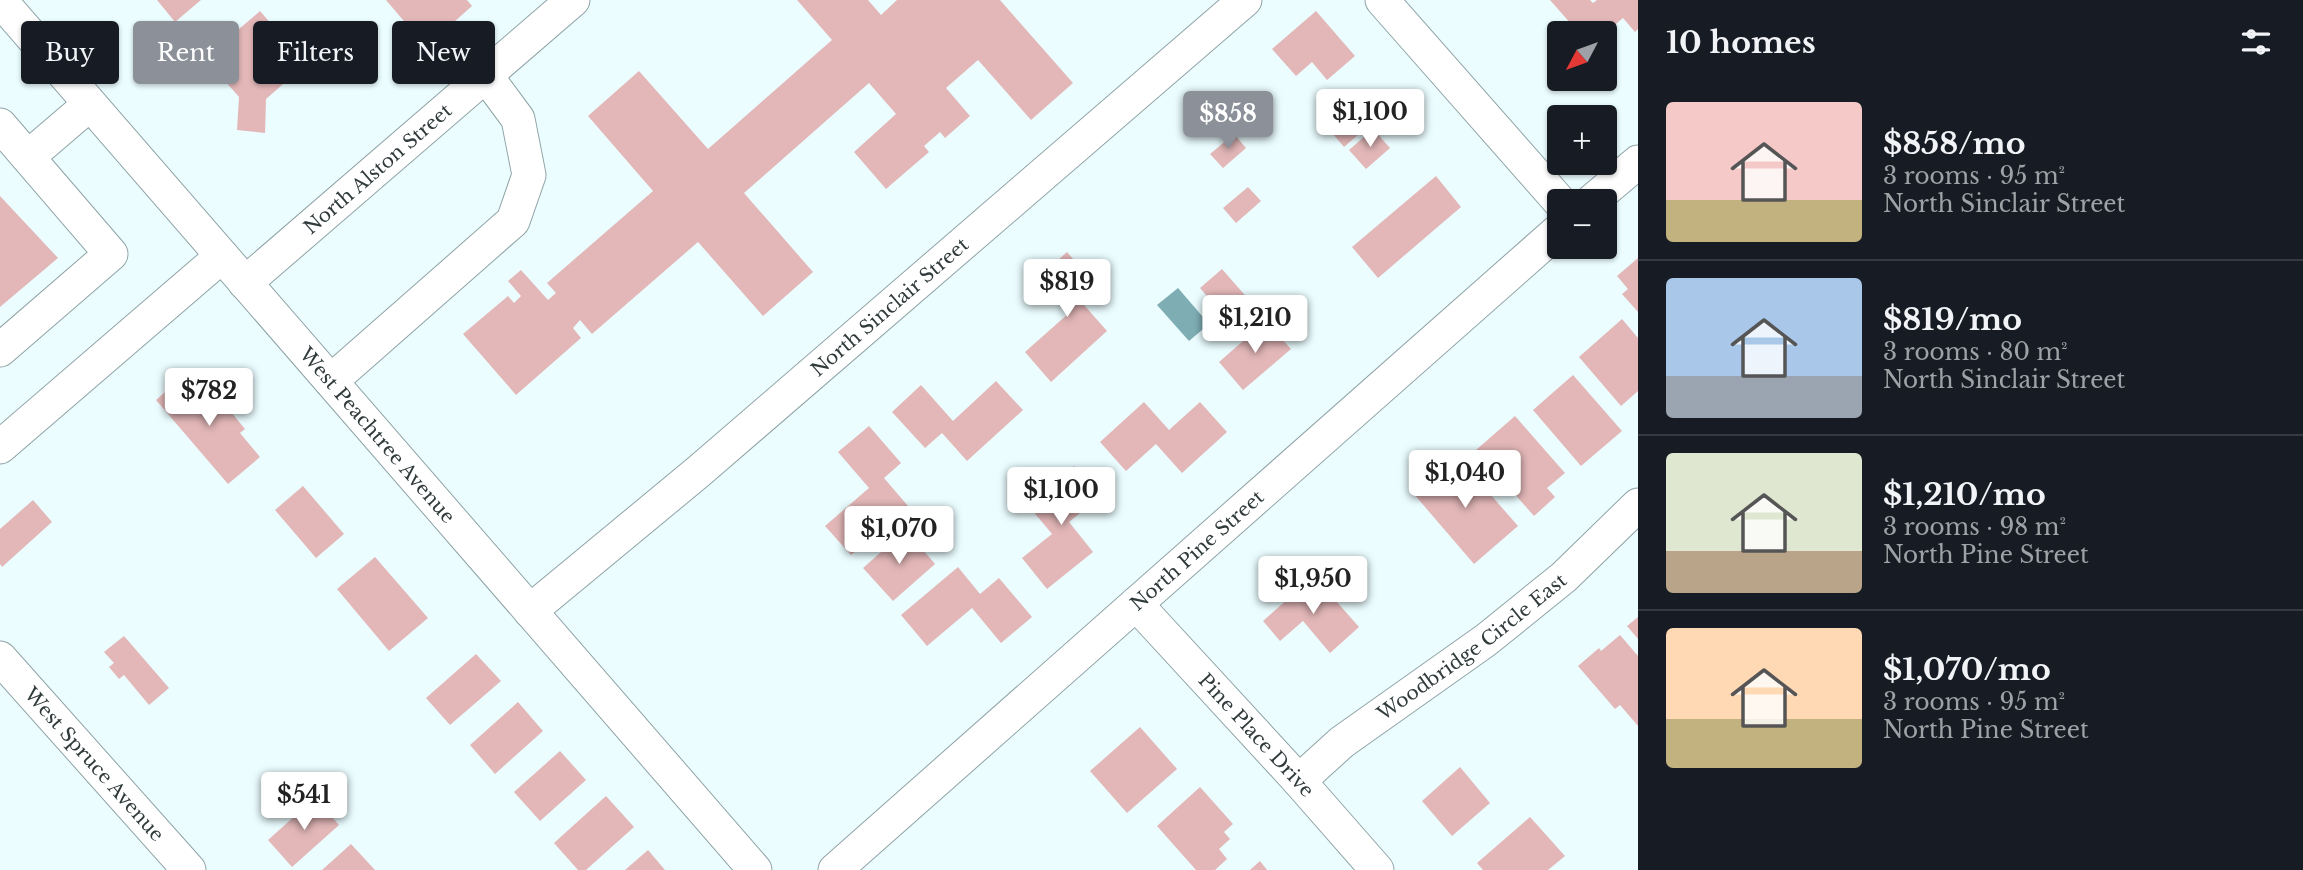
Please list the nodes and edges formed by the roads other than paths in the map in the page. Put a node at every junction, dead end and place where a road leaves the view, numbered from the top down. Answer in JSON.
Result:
{"nodes":[{"id":1,"x":0,"y":0,"type":"edge"},
{"id":2,"x":573,"y":0,"type":"edge"},
{"id":3,"x":1245,"y":0,"type":"edge"},
{"id":4,"x":1382,"y":0,"type":"edge"},
{"id":5,"x":495,"y":70,"type":"edge"},
{"id":6,"x":479,"y":84,"type":"edge"},
{"id":7,"x":492,"y":84,"type":"edge"},
{"id":8,"x":90,"y":104,"type":"junction"},
{"id":9,"x":0,"y":125,"type":"edge"},
{"id":10,"x":28,"y":157,"type":"junction"},
{"id":11,"x":1638,"y":162,"type":"edge"},
{"id":12,"x":1548,"y":189,"type":"edge"},
{"id":13,"x":1606,"y":189,"type":"edge"},
{"id":14,"x":1547,"y":241,"type":"edge"},
{"id":15,"x":222,"y":256,"type":"junction"},
{"id":16,"x":245,"y":283,"type":"junction"},
{"id":17,"x":0,"y":350,"type":"edge"},
{"id":18,"x":331,"y":381,"type":"junction"},
{"id":19,"x":0,"y":447,"type":"edge"},
{"id":20,"x":1638,"y":505,"type":"edge"},
{"id":21,"x":1136,"y":604,"type":"junction"},
{"id":22,"x":530,"y":611,"type":"junction"},
{"id":23,"x":0,"y":658,"type":"edge"},
{"id":24,"x":1299,"y":781,"type":"junction"},
{"id":25,"x":189,"y":870,"type":"edge"},
{"id":26,"x":755,"y":870,"type":"edge"},
{"id":27,"x":835,"y":870,"type":"edge"},
{"id":28,"x":1377,"y":870,"type":"edge"}],
"edges":[{"from":1,"to":8,"type":"street","name":"West Peachtree Avenue"},
{"from":2,"to":5,"type":"street","name":"North Alston Street"},
{"from":3,"to":22,"type":"street","name":"North Sinclair Street"},
{"from":4,"to":12,"type":"street"},
{"from":6,"to":16,"type":"street","name":"North Alston Street"},
{"from":7,"to":18,"type":"street"},
{"from":8,"to":10,"type":"street"},
{"from":8,"to":15,"type":"street","name":"West Peachtree Avenue"},
{"from":9,"to":10,"type":"street"},
{"from":10,"to":17,"type":"street"},
{"from":11,"to":13,"type":"street"},
{"from":14,"to":21,"type":"street","name":"North Pine Street"},
{"from":15,"to":16,"type":"street","name":"West Peachtree Avenue"},
{"from":15,"to":19,"type":"street"},
{"from":16,"to":18,"type":"street","name":"West Peachtree Avenue"},
{"from":18,"to":22,"type":"street","name":"West Peachtree Avenue"},
{"from":20,"to":24,"type":"street","name":"Woodbridge Circle East"},
{"from":21,"to":24,"type":"street","name":"Pine Place Drive"},
{"from":21,"to":27,"type":"street","name":"North Pine Street"},
{"from":22,"to":26,"type":"street","name":"West Peachtree Avenue"},
{"from":23,"to":25,"type":"street","name":"West Spruce Avenue"},
{"from":24,"to":28,"type":"street","name":"Pine Place Drive"}]}
